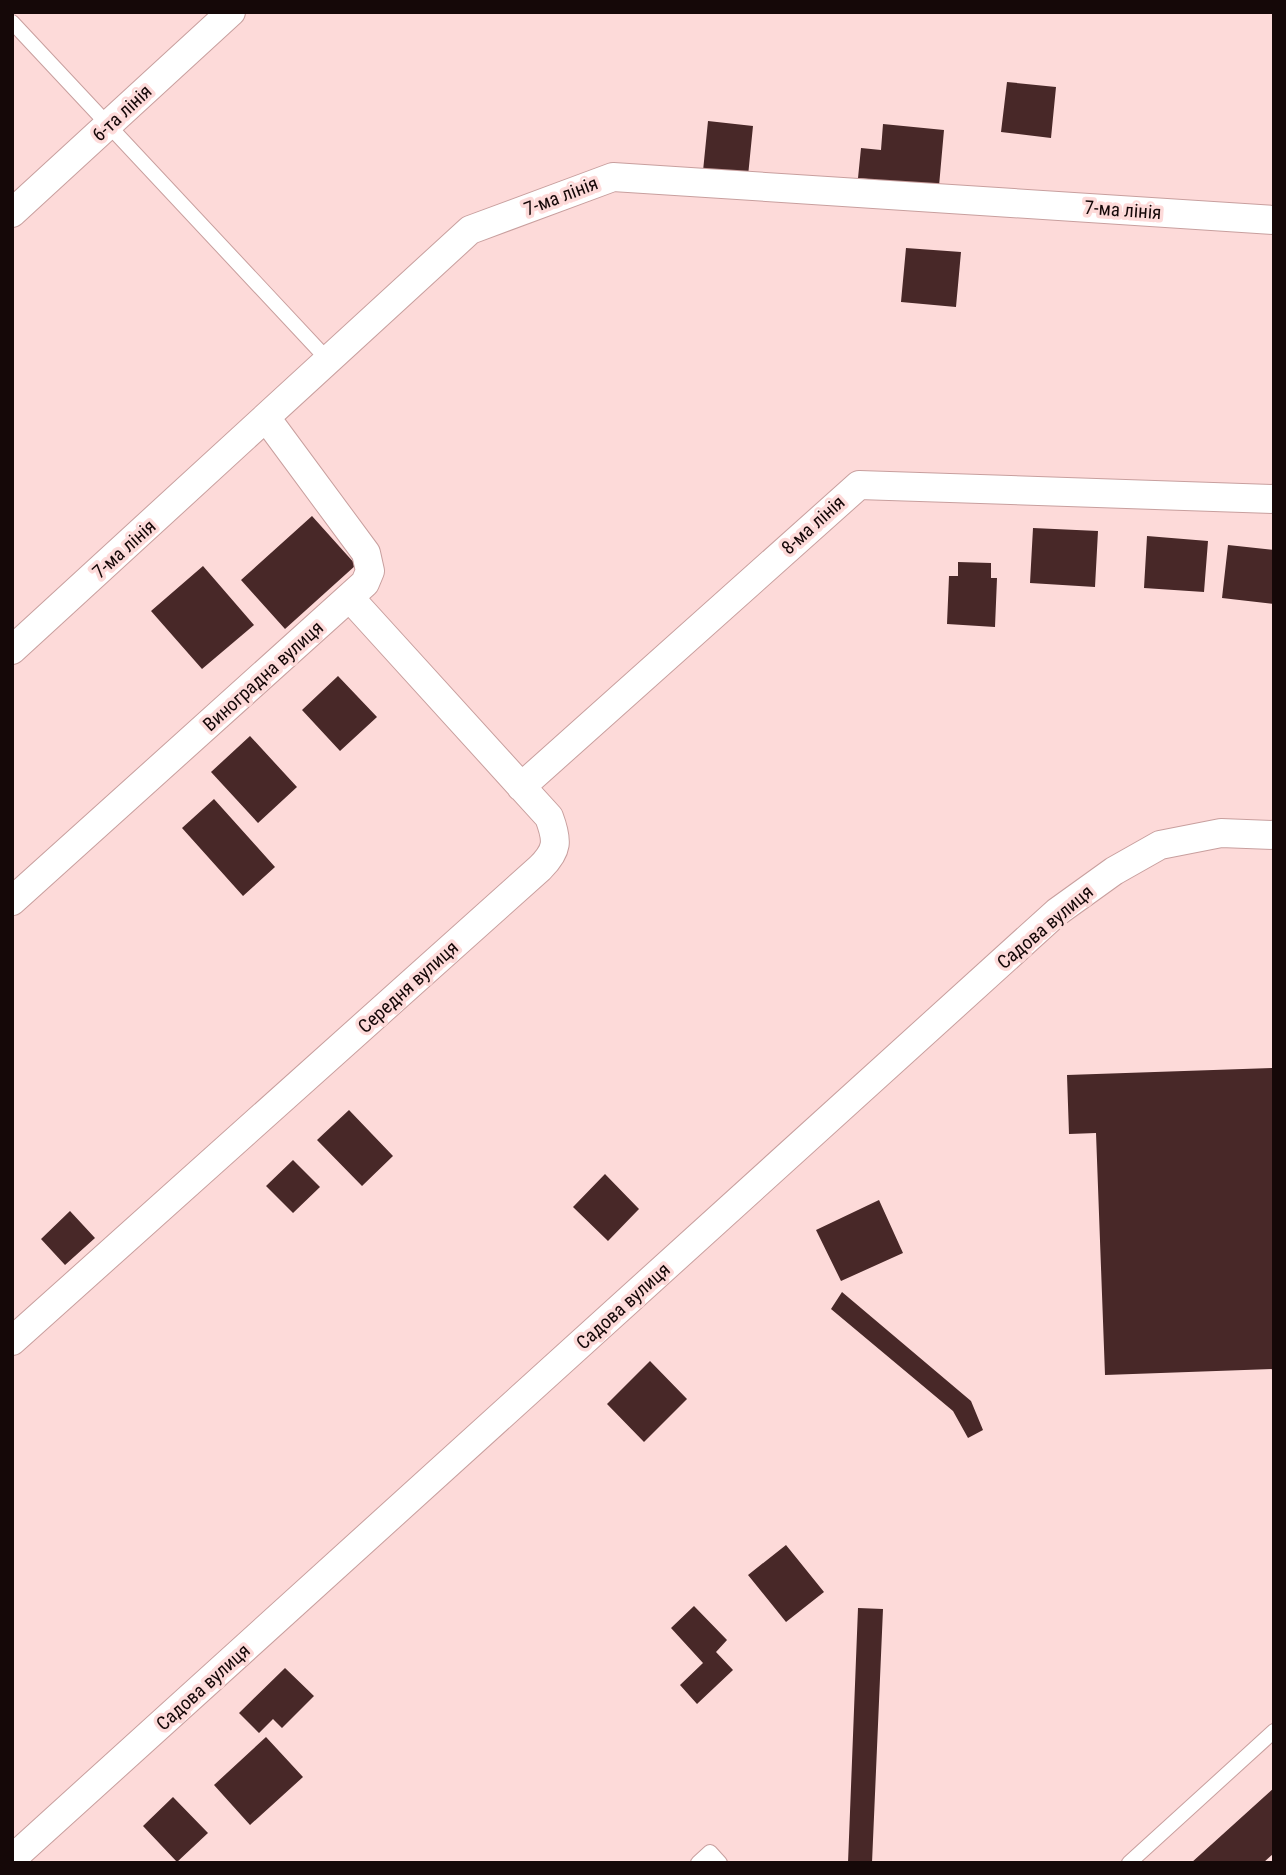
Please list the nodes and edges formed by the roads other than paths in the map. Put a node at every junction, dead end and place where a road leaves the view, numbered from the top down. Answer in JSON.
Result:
{"nodes":[{"id":1,"x":231,"y":12,"type":"edge"},
{"id":2,"x":12,"y":22,"type":"edge"},
{"id":3,"x":108,"y":126,"type":"junction"},
{"id":4,"x":12,"y":213,"type":"edge"},
{"id":5,"x":1274,"y":220,"type":"edge"},
{"id":6,"x":328,"y":360,"type":"junction"},
{"id":7,"x":267,"y":419,"type":"junction"},
{"id":8,"x":1274,"y":499,"type":"edge"},
{"id":9,"x":350,"y":598,"type":"junction"},
{"id":10,"x":12,"y":650,"type":"edge"},
{"id":11,"x":521,"y":787,"type":"junction"},
{"id":12,"x":1274,"y":835,"type":"edge"},
{"id":13,"x":12,"y":901,"type":"edge"},
{"id":14,"x":12,"y":1341,"type":"edge"},
{"id":15,"x":1274,"y":1731,"type":"edge"},
{"id":16,"x":12,"y":1859,"type":"edge"},
{"id":17,"x":698,"y":1863,"type":"edge"},
{"id":18,"x":720,"y":1863,"type":"edge"},
{"id":19,"x":1129,"y":1863,"type":"edge"}],
"edges":[{"from":1,"to":3,"type":"street","name":"6-та лінія"},
{"from":2,"to":3,"type":"lane"},
{"from":3,"to":4,"type":"street","name":"6-та лінія"},
{"from":3,"to":6,"type":"lane"},
{"from":5,"to":6,"type":"street","name":"7-ма лінія"},
{"from":6,"to":7,"type":"street","name":"7-ма лінія"},
{"from":7,"to":9,"type":"street","name":"Виноградна вулиця"},
{"from":7,"to":10,"type":"street","name":"7-ма лінія"},
{"from":8,"to":11,"type":"street","name":"8-ма лінія"},
{"from":9,"to":11,"type":"street","name":"Середня вулиця"},
{"from":9,"to":13,"type":"street","name":"Виноградна вулиця"},
{"from":11,"to":14,"type":"street","name":"Середня вулиця"},
{"from":12,"to":16,"type":"street","name":"Садова вулиця"},
{"from":15,"to":19,"type":"lane"},
{"from":17,"to":18,"type":"lane"}]}
